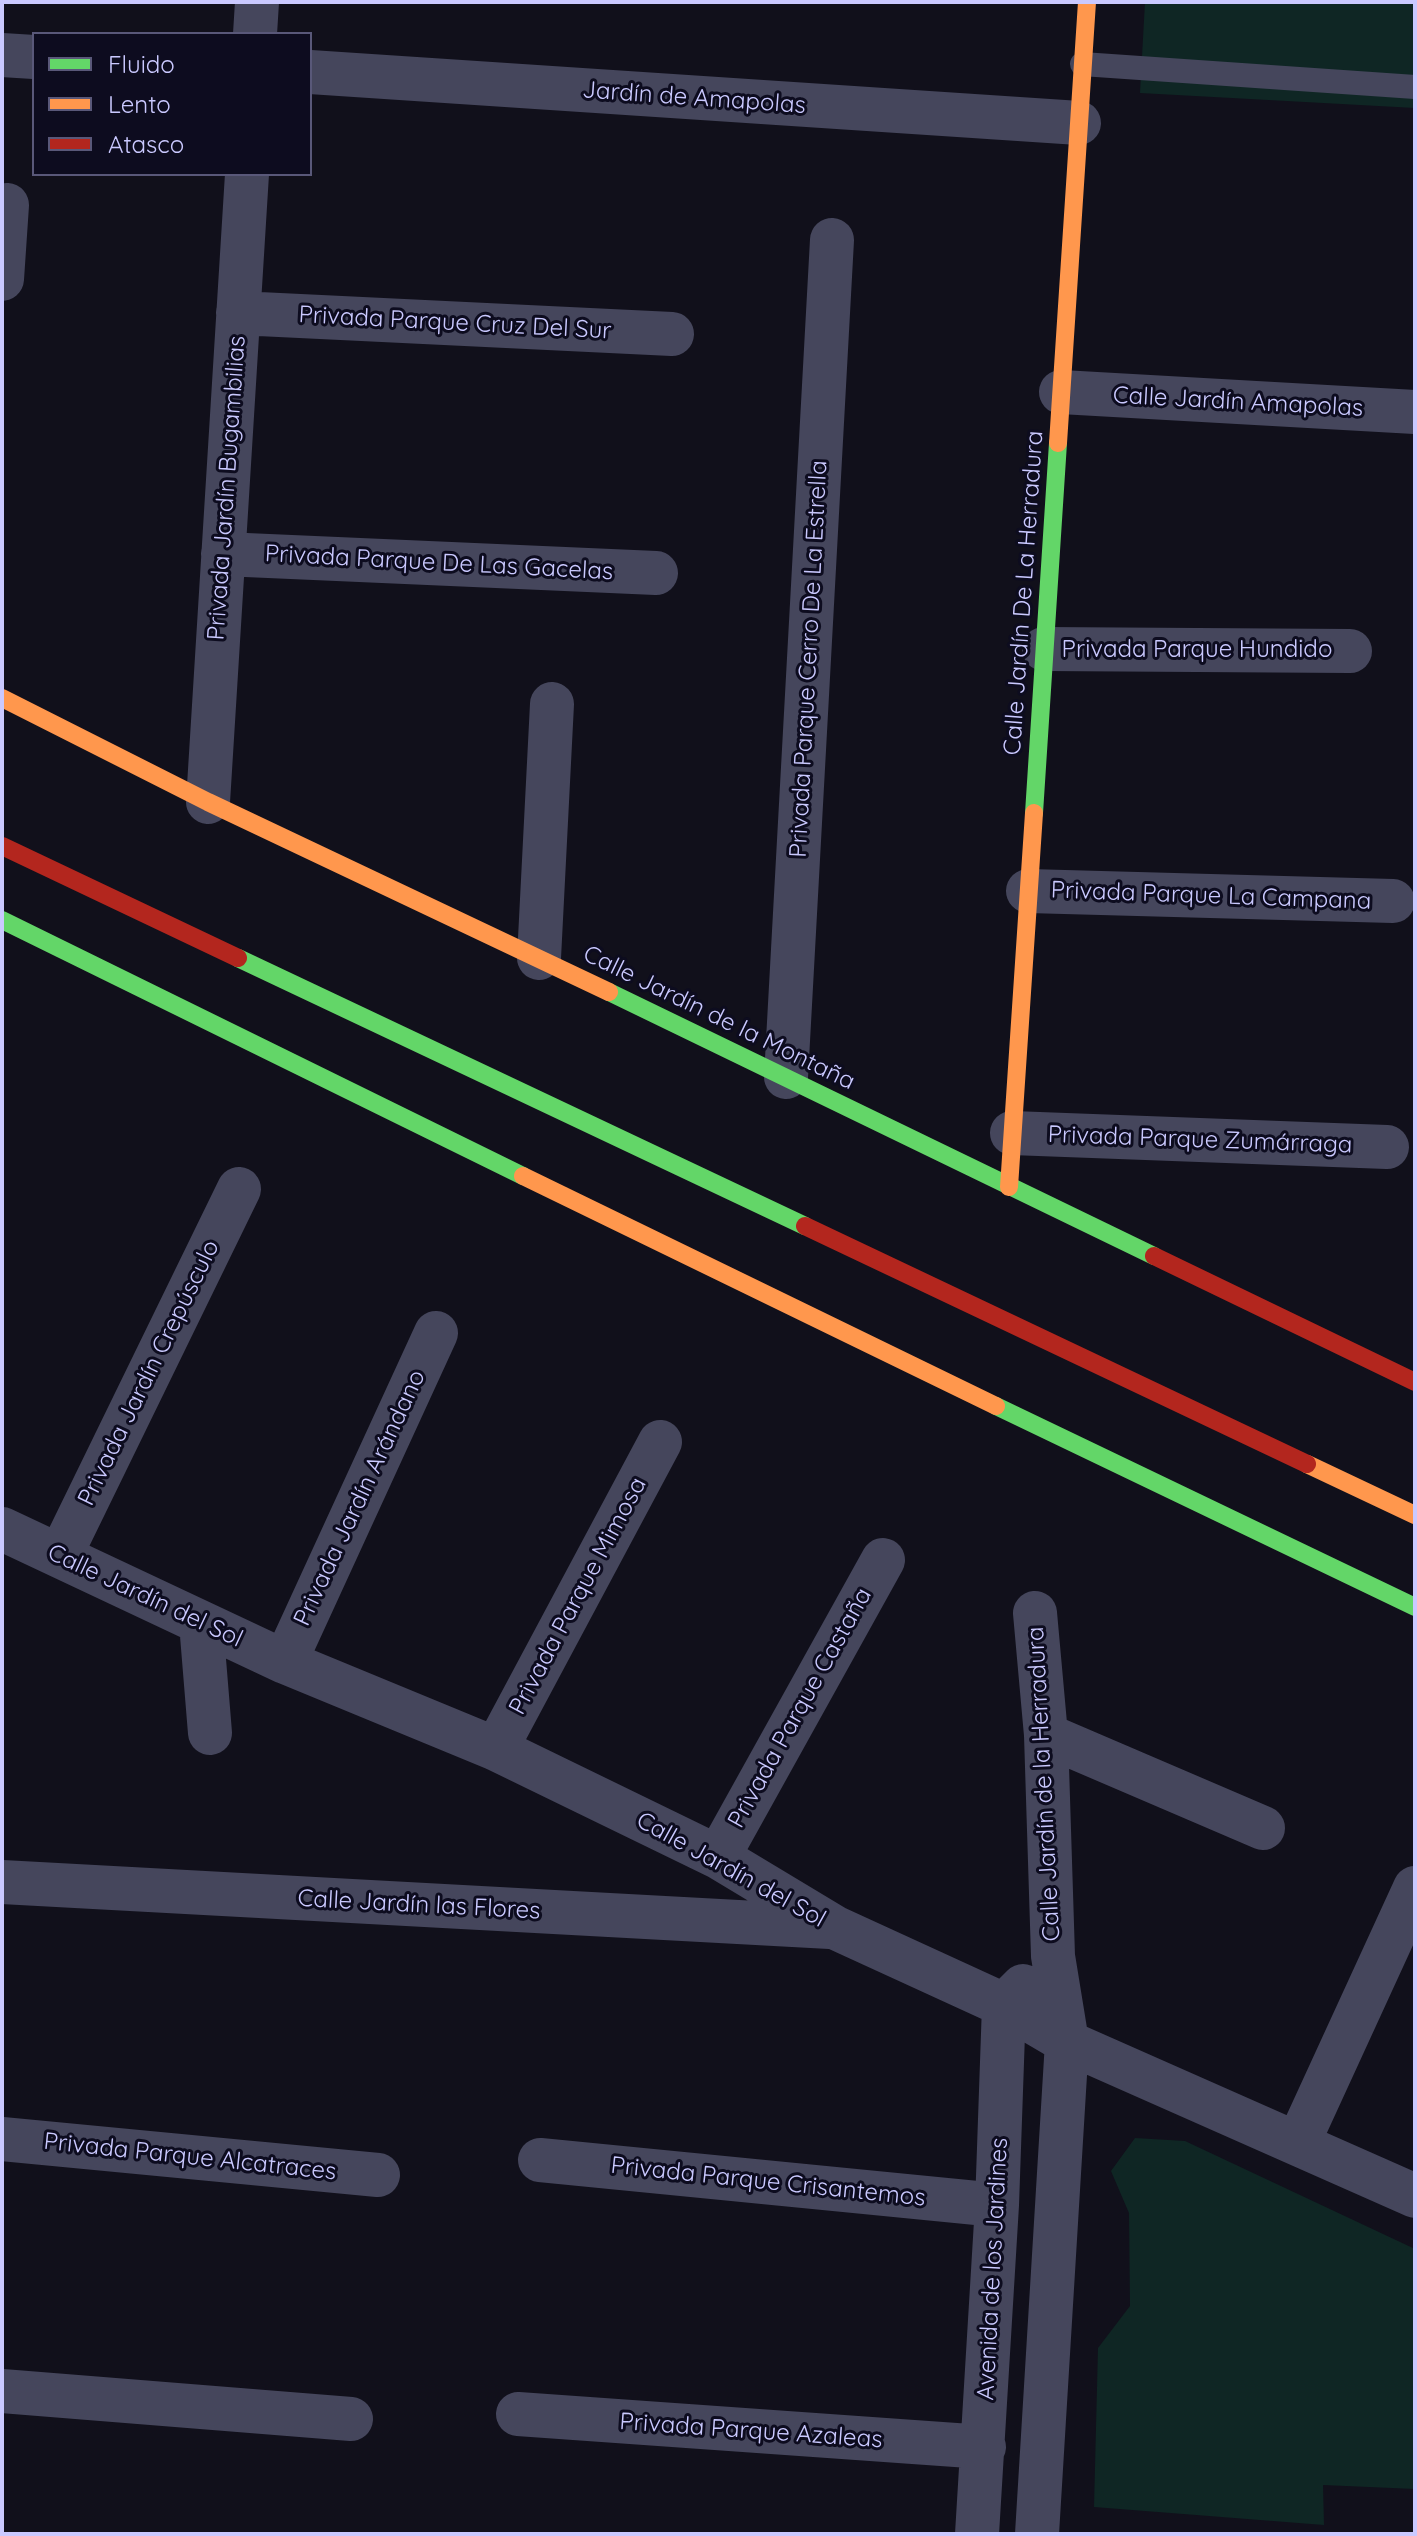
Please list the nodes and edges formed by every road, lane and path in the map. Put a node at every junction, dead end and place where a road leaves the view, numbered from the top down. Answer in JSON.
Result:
{"nodes":[{"id":1,"x":257,"y":2,"type":"edge"},
{"id":2,"x":1087,"y":2,"type":"edge"},
{"id":3,"x":255,"y":32,"type":"edge"},
{"id":4,"x":2,"y":55,"type":"edge"},
{"id":5,"x":32,"y":57,"type":"edge"},
{"id":6,"x":1082,"y":64,"type":"junction"},
{"id":7,"x":312,"y":72,"type":"edge"},
{"id":8,"x":1415,"y":87,"type":"edge"},
{"id":9,"x":1079,"y":123,"type":"junction"},
{"id":10,"x":247,"y":176,"type":"edge"},
{"id":11,"x":7,"y":205,"type":"dead end"},
{"id":12,"x":832,"y":240,"type":"dead end"},
{"id":13,"x":2,"y":279,"type":"edge"},
{"id":14,"x":238,"y":313,"type":"junction"},
{"id":15,"x":672,"y":334,"type":"dead end"},
{"id":16,"x":1061,"y":392,"type":"junction"},
{"id":17,"x":1415,"y":412,"type":"edge"},
{"id":18,"x":223,"y":554,"type":"junction"},
{"id":19,"x":656,"y":573,"type":"dead end"},
{"id":20,"x":1044,"y":649,"type":"junction"},
{"id":21,"x":1350,"y":651,"type":"dead end"},
{"id":22,"x":2,"y":698,"type":"edge"},
{"id":23,"x":552,"y":704,"type":"dead end"},
{"id":24,"x":208,"y":802,"type":"junction"},
{"id":25,"x":2,"y":846,"type":"edge"},
{"id":26,"x":1028,"y":891,"type":"junction"},
{"id":27,"x":1393,"y":901,"type":"dead end"},
{"id":28,"x":2,"y":920,"type":"edge"},
{"id":29,"x":539,"y":958,"type":"junction"},
{"id":30,"x":786,"y":1077,"type":"junction"},
{"id":31,"x":1012,"y":1133,"type":"junction"},
{"id":32,"x":1387,"y":1147,"type":"dead end"},
{"id":33,"x":1009,"y":1187,"type":"junction"},
{"id":34,"x":239,"y":1189,"type":"dead end"},
{"id":35,"x":436,"y":1333,"type":"dead end"},
{"id":36,"x":1415,"y":1382,"type":"edge"},
{"id":37,"x":660,"y":1442,"type":"dead end"},
{"id":38,"x":1415,"y":1515,"type":"edge"},
{"id":39,"x":2,"y":1529,"type":"edge"},
{"id":40,"x":60,"y":1556,"type":"junction"},
{"id":41,"x":883,"y":1560,"type":"dead end"},
{"id":42,"x":1415,"y":1607,"type":"edge"},
{"id":43,"x":1035,"y":1613,"type":"dead end"},
{"id":44,"x":201,"y":1623,"type":"junction"},
{"id":45,"x":285,"y":1662,"type":"junction"},
{"id":46,"x":210,"y":1733,"type":"dead end"},
{"id":47,"x":1046,"y":1735,"type":"junction"},
{"id":48,"x":496,"y":1749,"type":"junction"},
{"id":49,"x":1263,"y":1828,"type":"dead end"},
{"id":50,"x":718,"y":1857,"type":"junction"},
{"id":51,"x":2,"y":1882,"type":"edge"},
{"id":52,"x":1415,"y":1888,"type":"edge"},
{"id":53,"x":836,"y":1928,"type":"junction"},
{"id":54,"x":1053,"y":1956,"type":"junction"},
{"id":55,"x":1004,"y":2005,"type":"junction"},
{"id":56,"x":1067,"y":2042,"type":"junction"},
{"id":57,"x":2,"y":2139,"type":"edge"},
{"id":58,"x":1298,"y":2143,"type":"junction"},
{"id":59,"x":540,"y":2160,"type":"dead end"},
{"id":60,"x":378,"y":2175,"type":"dead end"},
{"id":61,"x":1415,"y":2196,"type":"edge"},
{"id":62,"x":997,"y":2205,"type":"junction"},
{"id":63,"x":2,"y":2391,"type":"edge"},
{"id":64,"x":518,"y":2414,"type":"dead end"},
{"id":65,"x":351,"y":2419,"type":"dead end"},
{"id":66,"x":984,"y":2447,"type":"junction"},
{"id":67,"x":977,"y":2534,"type":"edge"},
{"id":68,"x":1037,"y":2534,"type":"edge"}],
"edges":[{"from":1,"to":3,"type":"street"},
{"from":2,"to":6,"type":"main road","name":"Calle Jardín De La Herradura"},
{"from":4,"to":5,"type":"street"},
{"from":6,"to":8,"type":"lane"},
{"from":6,"to":9,"type":"main road","name":"Calle Jardín De La Herradura"},
{"from":7,"to":9,"type":"street","name":"Jardín de Amapolas"},
{"from":9,"to":16,"type":"main road","name":"Calle Jardín De La Herradura"},
{"from":10,"to":14,"type":"street","name":"Privada Jardín Bugambilias"},
{"from":11,"to":13,"type":"street"},
{"from":12,"to":30,"type":"street","name":"Privada Parque Cerro De La Estrella"},
{"from":14,"to":15,"type":"street","name":"Privada Parque Cruz Del Sur"},
{"from":14,"to":18,"type":"street","name":"Privada Jardín Bugambilias"},
{"from":16,"to":17,"type":"street","name":"Calle Jardín Amapolas"},
{"from":16,"to":20,"type":"main road","name":"Calle Jardín De La Herradura"},
{"from":18,"to":19,"type":"street","name":"Privada Parque De Las Gacelas"},
{"from":18,"to":24,"type":"street","name":"Privada Jardín Bugambilias"},
{"from":20,"to":21,"type":"street","name":"Privada Parque Hundido"},
{"from":20,"to":26,"type":"main road","name":"Calle Jardín De La Herradura"},
{"from":22,"to":24,"type":"main road","name":"Calle Jardín de la Montaña"},
{"from":23,"to":29,"type":"street"},
{"from":24,"to":29,"type":"main road","name":"Calle Jardín de la Montaña"},
{"from":25,"to":38,"type":"main road"},
{"from":26,"to":27,"type":"street","name":"Privada Parque La Campana"},
{"from":26,"to":31,"type":"main road","name":"Calle Jardín De La Herradura"},
{"from":28,"to":42,"type":"main road"},
{"from":29,"to":30,"type":"main road","name":"Calle Jardín de la Montaña"},
{"from":30,"to":33,"type":"main road","name":"Calle Jardín de la Montaña"},
{"from":31,"to":32,"type":"street","name":"Privada Parque Zumárraga"},
{"from":31,"to":33,"type":"main road","name":"Calle Jardín De La Herradura"},
{"from":33,"to":36,"type":"main road","name":"Calle Jardín de la Montaña"},
{"from":34,"to":40,"type":"street","name":"Privada Jardín Crepúsculo"},
{"from":35,"to":45,"type":"street","name":"Privada Jardín Arándano"},
{"from":37,"to":48,"type":"street","name":"Privada Parque Mimosa"},
{"from":39,"to":40,"type":"street","name":"Calle Jardín del Sol"},
{"from":40,"to":44,"type":"street","name":"Calle Jardín del Sol"},
{"from":41,"to":50,"type":"street","name":"Privada Parque Castaña"},
{"from":43,"to":47,"type":"street","name":"Calle Jardín de la Herradura"},
{"from":44,"to":45,"type":"street","name":"Calle Jardín del Sol"},
{"from":44,"to":46,"type":"street"},
{"from":45,"to":48,"type":"street","name":"Calle Jardín del Sol"},
{"from":47,"to":49,"type":"street"},
{"from":47,"to":54,"type":"street","name":"Calle Jardín de la Herradura"},
{"from":48,"to":50,"type":"street","name":"Calle Jardín del Sol"},
{"from":50,"to":53,"type":"street","name":"Calle Jardín del Sol"},
{"from":51,"to":53,"type":"street","name":"Calle Jardín las Flores"},
{"from":52,"to":58,"type":"street"},
{"from":53,"to":55,"type":"street","name":"Calle Jardín del Sol"},
{"from":54,"to":55,"type":"street","name":"Calle Jardín de la Herradura"},
{"from":54,"to":56,"type":"street","name":"Calle Jardín de la Herradura"},
{"from":55,"to":56,"type":"street","name":"Calle Jardín del Sol"},
{"from":55,"to":62,"type":"street","name":"Avenida de los Jardines"},
{"from":56,"to":58,"type":"street","name":"Calle Jardín del Sol"},
{"from":56,"to":68,"type":"street"},
{"from":57,"to":60,"type":"street","name":"Privada Parque Alcatraces"},
{"from":58,"to":61,"type":"street","name":"Calle Jardín del Sol"},
{"from":59,"to":62,"type":"street","name":"Privada Parque Crisantemos"},
{"from":62,"to":66,"type":"street","name":"Avenida de los Jardines"},
{"from":63,"to":65,"type":"street"},
{"from":64,"to":66,"type":"street","name":"Privada Parque Azaleas"},
{"from":66,"to":67,"type":"street","name":"Avenida de los Jardines"}]}
